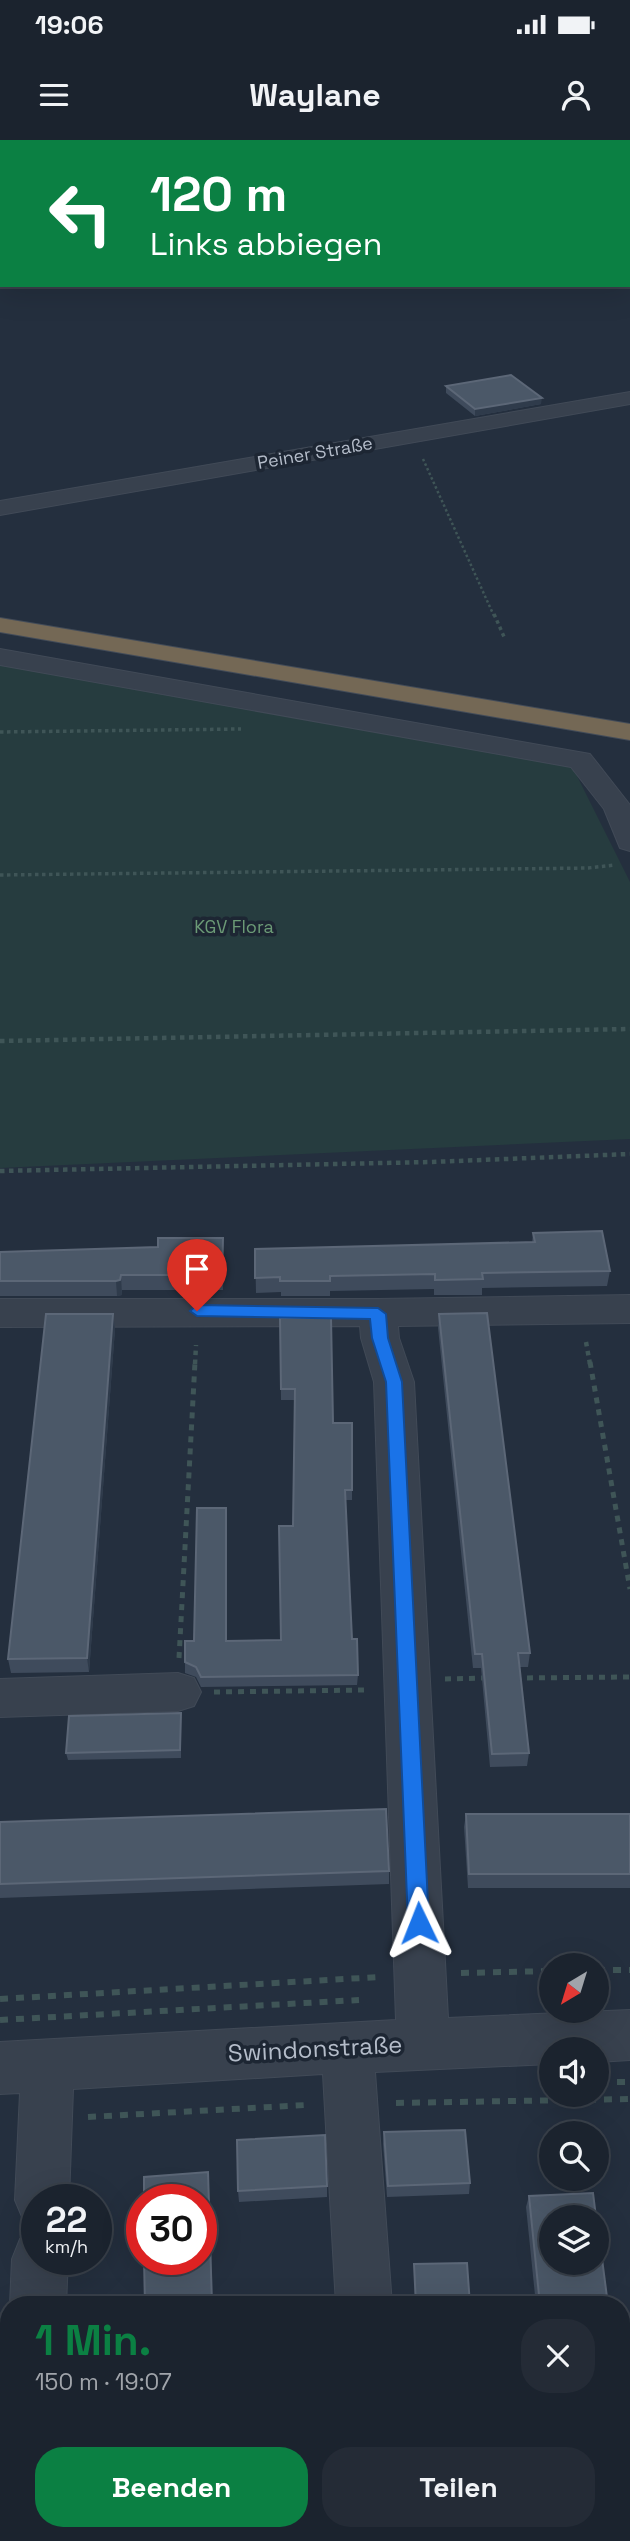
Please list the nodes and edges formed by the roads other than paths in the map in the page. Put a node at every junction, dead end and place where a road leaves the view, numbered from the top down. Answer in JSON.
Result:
{"nodes":[{"id":1,"x":630,"y":398,"type":"edge"},
{"id":2,"x":0,"y":509,"type":"edge"},
{"id":3,"x":0,"y":607,"type":"edge"},
{"id":4,"x":0,"y":625,"type":"edge"},
{"id":5,"x":0,"y":657,"type":"edge"},
{"id":6,"x":630,"y":711,"type":"edge"},
{"id":7,"x":630,"y":732,"type":"edge"},
{"id":8,"x":625,"y":853,"type":"edge"},
{"id":9,"x":630,"y":1309,"type":"edge"},
{"id":10,"x":0,"y":1313,"type":"edge"},
{"id":11,"x":379,"y":1326,"type":"junction"},
{"id":12,"x":178,"y":1692,"type":"road end"},
{"id":13,"x":0,"y":1698,"type":"edge"},
{"id":14,"x":422,"y":2005,"type":"junction"},
{"id":15,"x":630,"y":2035,"type":"edge"},
{"id":16,"x":347,"y":2048,"type":"junction"},
{"id":17,"x":24,"y":2066,"type":"edge"},
{"id":18,"x":40,"y":2184,"type":"edge"},
{"id":19,"x":39,"y":2275,"type":"edge"},
{"id":20,"x":38,"y":2296,"type":"edge"},
{"id":21,"x":363,"y":2296,"type":"edge"}],
"edges":[{"from":1,"to":2,"type":"street","name":"Peiner Straße"},
{"from":3,"to":6,"type":"highway"},
{"from":4,"to":7,"type":"highway"},
{"from":5,"to":8,"type":"street"},
{"from":9,"to":11,"type":"street"},
{"from":10,"to":11,"type":"street"},
{"from":11,"to":14,"type":"street"},
{"from":12,"to":13,"type":"street"},
{"from":14,"to":15,"type":"street","name":"Swindonstraße"},
{"from":14,"to":16,"type":"street","name":"Swindonstraße"},
{"from":16,"to":17,"type":"street","name":"Swindonstraße"},
{"from":16,"to":21,"type":"street"},
{"from":17,"to":18,"type":"street"},
{"from":19,"to":20,"type":"street"}]}
